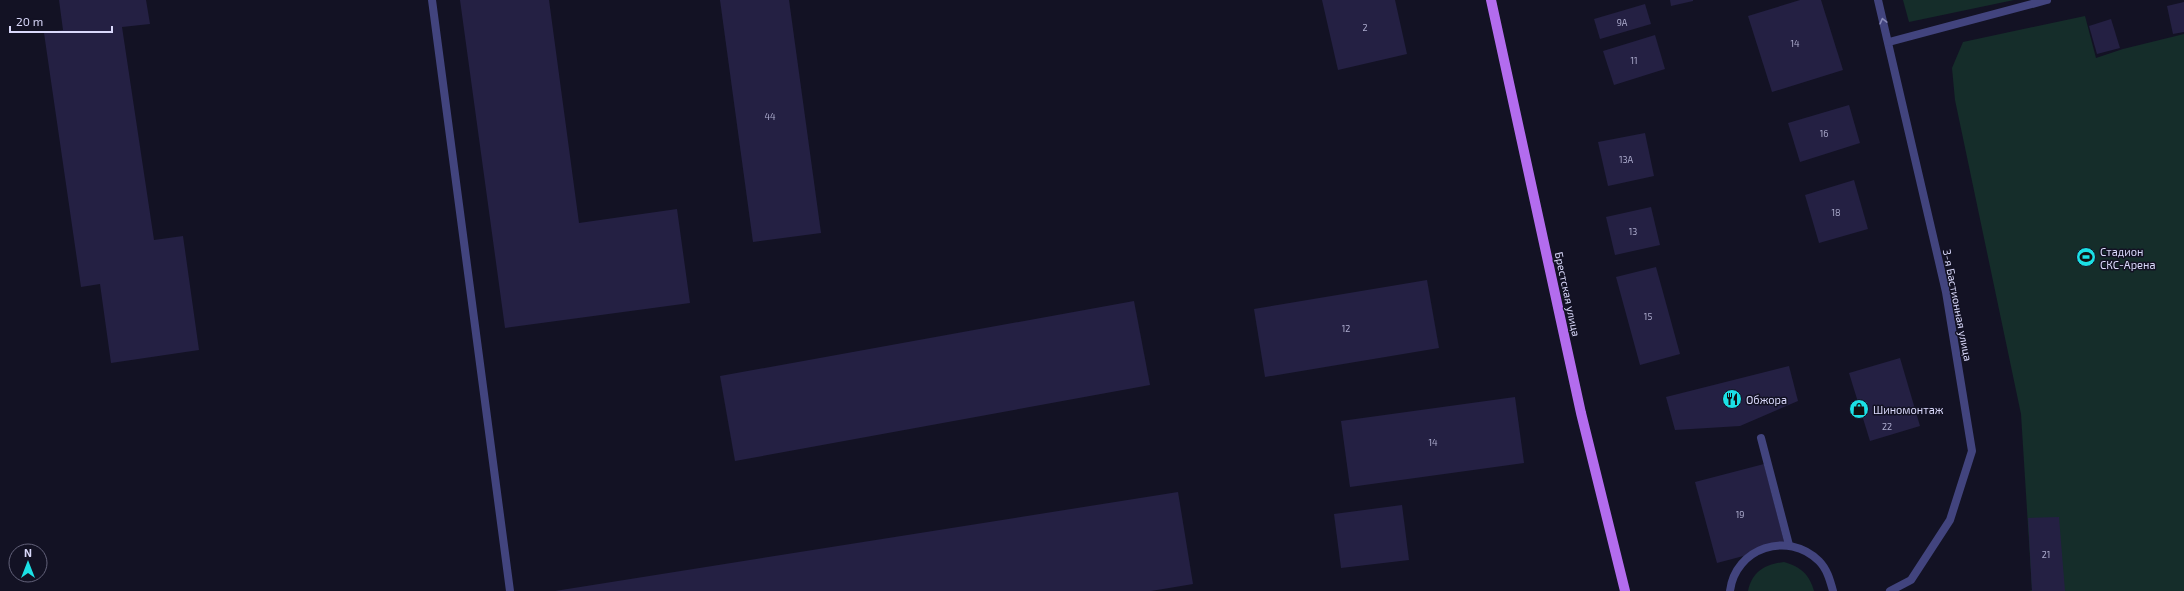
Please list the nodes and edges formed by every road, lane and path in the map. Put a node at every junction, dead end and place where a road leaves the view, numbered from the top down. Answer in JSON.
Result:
{"nodes":[{"id":1,"x":432,"y":0,"type":"edge"},
{"id":2,"x":1491,"y":0,"type":"edge"},
{"id":3,"x":1878,"y":0,"type":"edge"},
{"id":4,"x":2047,"y":0,"type":"edge"},
{"id":5,"x":1889,"y":42,"type":"junction"},
{"id":6,"x":1761,"y":438,"type":"dead end"},
{"id":7,"x":1789,"y":545,"type":"junction"},
{"id":8,"x":510,"y":591,"type":"edge"},
{"id":9,"x":1625,"y":591,"type":"edge"},
{"id":10,"x":1730,"y":591,"type":"edge"},
{"id":11,"x":1833,"y":591,"type":"edge"},
{"id":12,"x":1890,"y":591,"type":"edge"}],
"edges":[{"from":1,"to":8,"type":"street"},
{"from":2,"to":9,"type":"main road","name":"Брестская улица"},
{"from":5,"to":3,"type":"street","name":"3-я Бастионная улица","one_way":true},
{"from":4,"to":5,"type":"street"},
{"from":5,"to":12,"type":"street","name":"3-я Бастионная улица"},
{"from":6,"to":7,"type":"street"},
{"from":7,"to":10,"type":"street"},
{"from":7,"to":11,"type":"street"}]}
